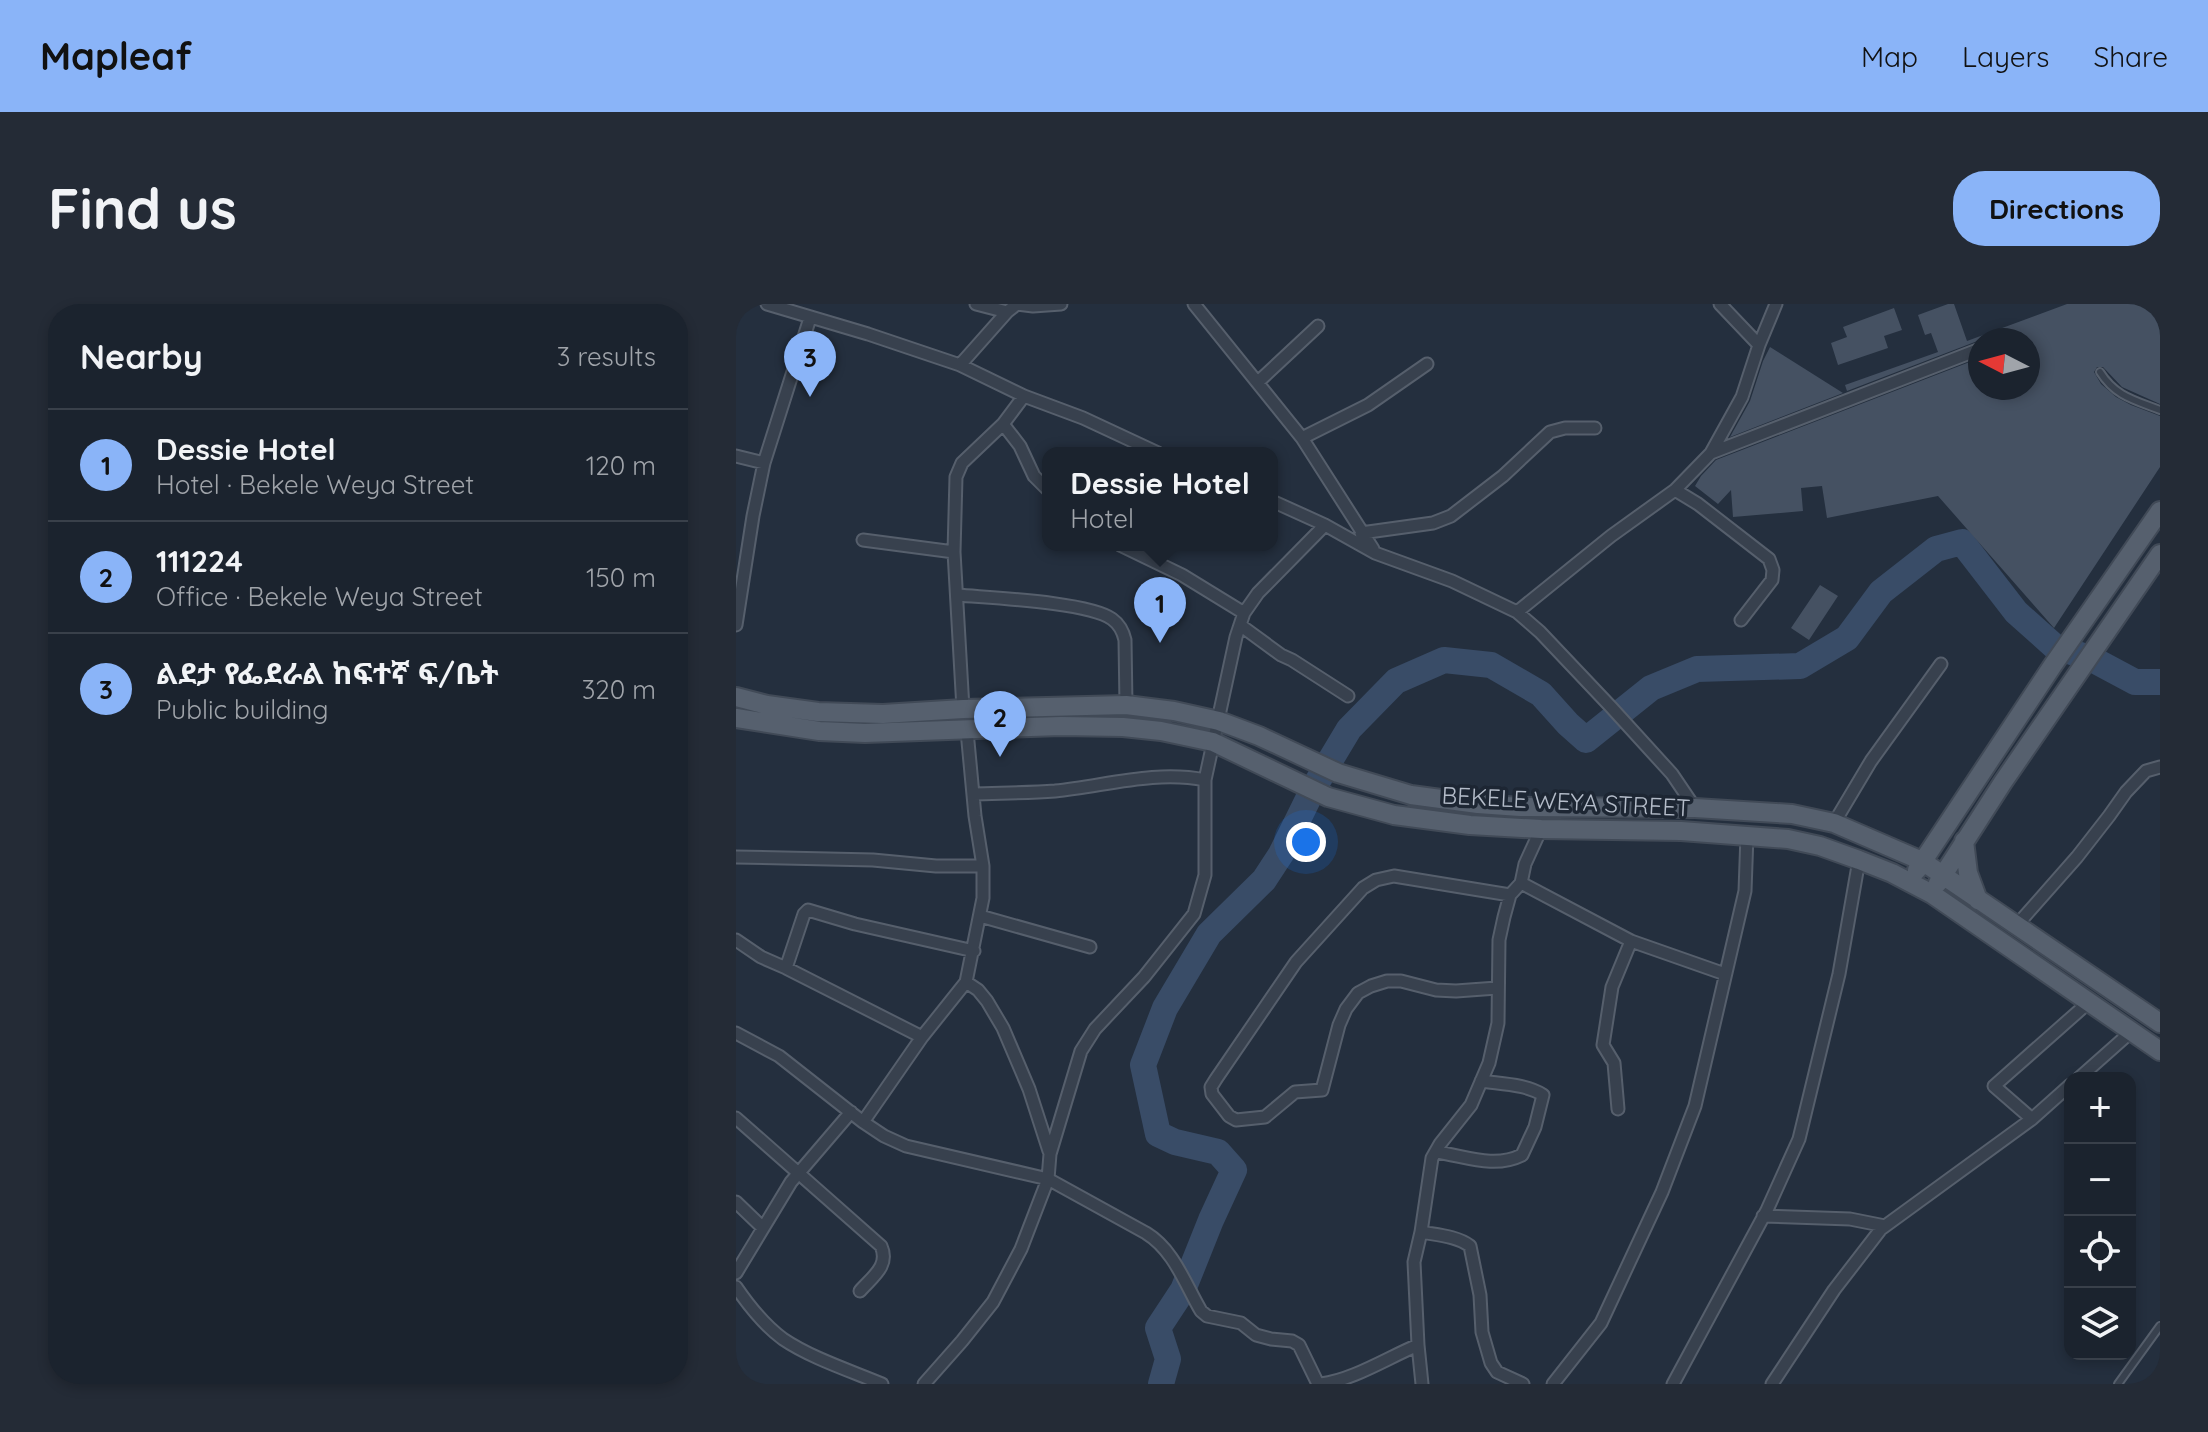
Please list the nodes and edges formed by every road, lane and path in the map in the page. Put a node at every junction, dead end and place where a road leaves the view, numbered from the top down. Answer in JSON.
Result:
{"nodes":[{"id":1,"x":767,"y":304,"type":"edge"},
{"id":2,"x":976,"y":304,"type":"edge"},
{"id":3,"x":1061,"y":304,"type":"edge"},
{"id":4,"x":1194,"y":304,"type":"edge"},
{"id":5,"x":1720,"y":304,"type":"edge"},
{"id":6,"x":1776,"y":304,"type":"edge"},
{"id":7,"x":1007,"y":312,"type":"junction"},
{"id":8,"x":810,"y":318,"type":"junction"},
{"id":9,"x":1318,"y":326,"type":"dead end"},
{"id":10,"x":1759,"y":345,"type":"junction"},
{"id":11,"x":1968,"y":354,"type":"edge"},
{"id":12,"x":1427,"y":364,"type":"dead end"},
{"id":13,"x":960,"y":365,"type":"junction"},
{"id":14,"x":2100,"y":372,"type":"dead end"},
{"id":15,"x":1258,"y":382,"type":"junction"},
{"id":16,"x":1024,"y":396,"type":"junction"},
{"id":17,"x":2160,"y":410,"type":"edge"},
{"id":18,"x":1003,"y":424,"type":"junction"},
{"id":19,"x":1595,"y":428,"type":"dead end"},
{"id":20,"x":1302,"y":438,"type":"junction"},
{"id":21,"x":1145,"y":447,"type":"edge"},
{"id":22,"x":1711,"y":453,"type":"junction"},
{"id":23,"x":736,"y":456,"type":"edge"},
{"id":24,"x":764,"y":463,"type":"junction"},
{"id":25,"x":1042,"y":484,"type":"edge"},
{"id":26,"x":1675,"y":490,"type":"junction"},
{"id":27,"x":1278,"y":504,"type":"edge"},
{"id":28,"x":2160,"y":511,"type":"edge"},
{"id":29,"x":1325,"y":525,"type":"junction"},
{"id":30,"x":1361,"y":533,"type":"junction"},
{"id":31,"x":863,"y":540,"type":"dead end"},
{"id":32,"x":1132,"y":551,"type":"edge"},
{"id":33,"x":954,"y":552,"type":"junction"},
{"id":34,"x":1375,"y":553,"type":"junction"},
{"id":35,"x":2160,"y":554,"type":"edge"},
{"id":36,"x":958,"y":595,"type":"junction"},
{"id":37,"x":1517,"y":612,"type":"junction"},
{"id":38,"x":1242,"y":619,"type":"junction"},
{"id":39,"x":1741,"y":620,"type":"dead end"},
{"id":40,"x":736,"y":625,"type":"edge"},
{"id":41,"x":1941,"y":664,"type":"dead end"},
{"id":42,"x":1348,"y":696,"type":"dead end"},
{"id":43,"x":736,"y":697,"type":"edge"},
{"id":44,"x":1126,"y":705,"type":"junction"},
{"id":45,"x":963,"y":709,"type":"junction"},
{"id":46,"x":736,"y":718,"type":"edge"},
{"id":47,"x":1219,"y":721,"type":"junction"},
{"id":48,"x":967,"y":731,"type":"junction"},
{"id":49,"x":1213,"y":742,"type":"junction"},
{"id":50,"x":2160,"y":767,"type":"edge"},
{"id":51,"x":1205,"y":780,"type":"junction"},
{"id":52,"x":973,"y":794,"type":"junction"},
{"id":53,"x":1695,"y":808,"type":"junction"},
{"id":54,"x":1834,"y":823,"type":"junction"},
{"id":55,"x":1947,"y":825,"type":"junction"},
{"id":56,"x":1541,"y":829,"type":"junction"},
{"id":57,"x":1747,"y":835,"type":"junction"},
{"id":58,"x":1964,"y":841,"type":"junction"},
{"id":59,"x":1895,"y":848,"type":"junction"},
{"id":60,"x":736,"y":857,"type":"edge"},
{"id":61,"x":1859,"y":860,"type":"junction"},
{"id":62,"x":1922,"y":861,"type":"junction"},
{"id":63,"x":983,"y":866,"type":"junction"},
{"id":64,"x":1943,"y":875,"type":"junction"},
{"id":65,"x":1910,"y":882,"type":"junction"},
{"id":66,"x":1521,"y":883,"type":"junction"},
{"id":67,"x":1932,"y":894,"type":"junction"},
{"id":68,"x":1510,"y":895,"type":"junction"},
{"id":69,"x":1978,"y":900,"type":"junction"},
{"id":70,"x":980,"y":916,"type":"junction"},
{"id":71,"x":2017,"y":925,"type":"junction"},
{"id":72,"x":736,"y":940,"type":"edge"},
{"id":73,"x":1631,"y":941,"type":"junction"},
{"id":74,"x":1090,"y":947,"type":"dead end"},
{"id":75,"x":974,"y":951,"type":"junction"},
{"id":76,"x":786,"y":968,"type":"junction"},
{"id":77,"x":1725,"y":974,"type":"junction"},
{"id":78,"x":966,"y":982,"type":"junction"},
{"id":79,"x":1497,"y":988,"type":"junction"},
{"id":80,"x":2089,"y":1002,"type":"junction"},
{"id":81,"x":2160,"y":1023,"type":"edge"},
{"id":82,"x":2132,"y":1031,"type":"junction"},
{"id":83,"x":736,"y":1033,"type":"edge"},
{"id":84,"x":922,"y":1037,"type":"junction"},
{"id":85,"x":2159,"y":1048,"type":"edge"},
{"id":86,"x":2086,"y":1072,"type":"edge"},
{"id":87,"x":1481,"y":1081,"type":"junction"},
{"id":88,"x":2064,"y":1090,"type":"edge"},
{"id":89,"x":1618,"y":1109,"type":"dead end"},
{"id":90,"x":851,"y":1112,"type":"junction"},
{"id":91,"x":736,"y":1118,"type":"edge"},
{"id":92,"x":2032,"y":1119,"type":"junction"},
{"id":93,"x":863,"y":1122,"type":"junction"},
{"id":94,"x":1436,"y":1152,"type":"junction"},
{"id":95,"x":1050,"y":1154,"type":"junction"},
{"id":96,"x":799,"y":1173,"type":"junction"},
{"id":97,"x":1048,"y":1179,"type":"junction"},
{"id":98,"x":736,"y":1202,"type":"edge"},
{"id":99,"x":1763,"y":1216,"type":"junction"},
{"id":100,"x":1885,"y":1226,"type":"junction"},
{"id":101,"x":763,"y":1228,"type":"junction"},
{"id":102,"x":1421,"y":1232,"type":"junction"},
{"id":103,"x":736,"y":1273,"type":"edge"},
{"id":104,"x":736,"y":1287,"type":"edge"},
{"id":105,"x":860,"y":1291,"type":"dead end"},
{"id":106,"x":2160,"y":1326,"type":"edge"},
{"id":107,"x":1418,"y":1345,"type":"junction"},
{"id":108,"x":882,"y":1384,"type":"edge"},
{"id":109,"x":924,"y":1384,"type":"edge"},
{"id":110,"x":1319,"y":1384,"type":"edge"},
{"id":111,"x":1422,"y":1384,"type":"edge"},
{"id":112,"x":1523,"y":1384,"type":"edge"},
{"id":113,"x":1553,"y":1384,"type":"edge"},
{"id":114,"x":1673,"y":1384,"type":"edge"},
{"id":115,"x":1772,"y":1384,"type":"edge"},
{"id":116,"x":2118,"y":1384,"type":"edge"}],
"edges":[{"from":1,"to":8,"type":"street"},
{"from":2,"to":7,"type":"street"},
{"from":3,"to":7,"type":"street"},
{"from":4,"to":15,"type":"street"},
{"from":5,"to":10,"type":"street"},
{"from":6,"to":10,"type":"street"},
{"from":7,"to":13,"type":"street"},
{"from":8,"to":13,"type":"street"},
{"from":8,"to":24,"type":"street"},
{"from":9,"to":15,"type":"street"},
{"from":10,"to":22,"type":"street"},
{"from":11,"to":22,"type":"street"},
{"from":12,"to":20,"type":"street"},
{"from":13,"to":16,"type":"street"},
{"from":14,"to":17,"type":"lane"},
{"from":15,"to":20,"type":"street"},
{"from":16,"to":18,"type":"street"},
{"from":16,"to":21,"type":"street"},
{"from":18,"to":25,"type":"street"},
{"from":18,"to":33,"type":"street"},
{"from":19,"to":30,"type":"street"},
{"from":20,"to":30,"type":"street"},
{"from":22,"to":26,"type":"street"},
{"from":23,"to":24,"type":"street"},
{"from":24,"to":40,"type":"street"},
{"from":26,"to":37,"type":"street"},
{"from":26,"to":39,"type":"street"},
{"from":27,"to":29,"type":"street"},
{"from":28,"to":55,"type":"main road"},
{"from":29,"to":34,"type":"street"},
{"from":29,"to":38,"type":"street"},
{"from":30,"to":34,"type":"street"},
{"from":31,"to":33,"type":"street"},
{"from":32,"to":38,"type":"street"},
{"from":33,"to":36,"type":"street"},
{"from":34,"to":37,"type":"street"},
{"from":35,"to":58,"type":"main road"},
{"from":36,"to":44,"type":"street"},
{"from":36,"to":45,"type":"street"},
{"from":37,"to":53,"type":"street"},
{"from":38,"to":42,"type":"street"},
{"from":38,"to":47,"type":"street"},
{"from":41,"to":54,"type":"street"},
{"from":43,"to":45,"type":"main road"},
{"from":44,"to":45,"type":"main road"},
{"from":44,"to":47,"type":"main road"},
{"from":46,"to":48,"type":"main road","name":"BEKELE WEYA STREET"},
{"from":47,"to":49,"type":"street"},
{"from":47,"to":53,"type":"main road"},
{"from":48,"to":49,"type":"main road","name":"BEKELE WEYA STREET"},
{"from":48,"to":52,"type":"street"},
{"from":49,"to":51,"type":"street"},
{"from":49,"to":56,"type":"main road","name":"BEKELE WEYA STREET"},
{"from":50,"to":71,"type":"street"},
{"from":51,"to":52,"type":"street"},
{"from":51,"to":95,"type":"street"},
{"from":52,"to":63,"type":"street"},
{"from":53,"to":54,"type":"main road"},
{"from":54,"to":59,"type":"main road"},
{"from":55,"to":59,"type":"main road"},
{"from":55,"to":62,"type":"main road"},
{"from":56,"to":57,"type":"main road","name":"BEKELE WEYA STREET"},
{"from":56,"to":66,"type":"street"},
{"from":57,"to":61,"type":"main road","name":"BEKELE WEYA STREET"},
{"from":57,"to":77,"type":"street"},
{"from":58,"to":64,"type":"main road"},
{"from":58,"to":69,"type":"main road"},
{"from":59,"to":62,"type":"main road"},
{"from":60,"to":63,"type":"street"},
{"from":61,"to":65,"type":"main road","name":"BEKELE WEYA STREET"},
{"from":61,"to":99,"type":"street"},
{"from":62,"to":64,"type":"main road"},
{"from":62,"to":65,"type":"main road"},
{"from":63,"to":70,"type":"street"},
{"from":64,"to":67,"type":"main road"},
{"from":64,"to":69,"type":"main road"},
{"from":65,"to":67,"type":"main road","name":"BEKELE WEYA STREET"},
{"from":66,"to":68,"type":"street"},
{"from":66,"to":73,"type":"street"},
{"from":67,"to":80,"type":"main road","name":"BEKELE WEYA STREET"},
{"from":68,"to":79,"type":"street"},
{"from":68,"to":79,"type":"street"},
{"from":69,"to":71,"type":"main road"},
{"from":70,"to":74,"type":"street"},
{"from":70,"to":75,"type":"street"},
{"from":71,"to":81,"type":"main road"},
{"from":72,"to":76,"type":"street"},
{"from":73,"to":77,"type":"street"},
{"from":73,"to":89,"type":"street"},
{"from":75,"to":76,"type":"street"},
{"from":75,"to":78,"type":"street"},
{"from":76,"to":84,"type":"street"},
{"from":77,"to":113,"type":"street"},
{"from":78,"to":84,"type":"street"},
{"from":78,"to":95,"type":"street"},
{"from":79,"to":87,"type":"street"},
{"from":80,"to":82,"type":"main road","name":"BEKELE WEYA STREET"},
{"from":80,"to":92,"type":"street"},
{"from":82,"to":85,"type":"main road","name":"BEKELE WEYA STREET"},
{"from":82,"to":86,"type":"street"},
{"from":83,"to":90,"type":"street"},
{"from":84,"to":93,"type":"street"},
{"from":87,"to":94,"type":"street"},
{"from":87,"to":94,"type":"street"},
{"from":88,"to":92,"type":"street"},
{"from":90,"to":93,"type":"street"},
{"from":90,"to":96,"type":"street"},
{"from":91,"to":96,"type":"street"},
{"from":92,"to":100,"type":"street"},
{"from":93,"to":97,"type":"street"},
{"from":94,"to":102,"type":"street"},
{"from":95,"to":97,"type":"street"},
{"from":96,"to":101,"type":"street"},
{"from":96,"to":105,"type":"street"},
{"from":97,"to":109,"type":"street"},
{"from":97,"to":110,"type":"street"},
{"from":98,"to":101,"type":"street"},
{"from":99,"to":100,"type":"street"},
{"from":99,"to":114,"type":"street"},
{"from":100,"to":115,"type":"street"},
{"from":101,"to":103,"type":"street"},
{"from":102,"to":107,"type":"street"},
{"from":102,"to":112,"type":"street"},
{"from":104,"to":108,"type":"street"},
{"from":106,"to":116,"type":"lane"},
{"from":107,"to":110,"type":"street"},
{"from":107,"to":111,"type":"street"}]}
